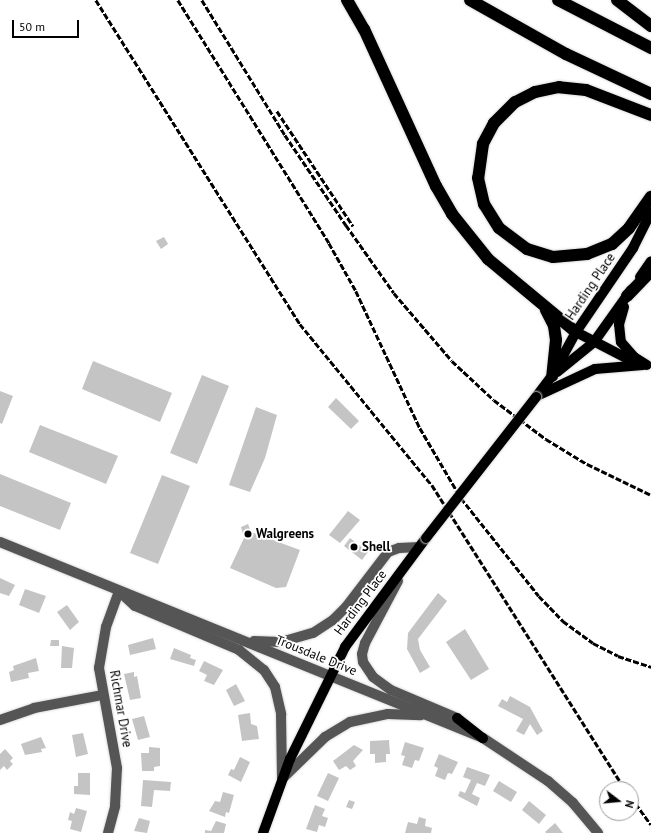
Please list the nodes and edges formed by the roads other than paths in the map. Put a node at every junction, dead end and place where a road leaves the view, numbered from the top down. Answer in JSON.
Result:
{"nodes":[{"id":1,"x":347,"y":0,"type":"edge"},
{"id":2,"x":470,"y":0,"type":"edge"},
{"id":3,"x":558,"y":0,"type":"edge"},
{"id":4,"x":617,"y":0,"type":"edge"},
{"id":5,"x":651,"y":26,"type":"edge"},
{"id":6,"x":651,"y":48,"type":"edge"},
{"id":7,"x":651,"y":94,"type":"edge"},
{"id":8,"x":651,"y":115,"type":"edge"},
{"id":9,"x":651,"y":197,"type":"edge"},
{"id":10,"x":651,"y":212,"type":"edge"},
{"id":11,"x":651,"y":261,"type":"edge"},
{"id":12,"x":651,"y":271,"type":"edge"},
{"id":13,"x":627,"y":296,"type":"junction"},
{"id":14,"x":545,"y":307,"type":"junction"},
{"id":15,"x":576,"y":332,"type":"junction"},
{"id":16,"x":594,"y":342,"type":"junction"},
{"id":17,"x":648,"y":366,"type":"edge"},
{"id":18,"x":556,"y":380,"type":"junction"},
{"id":19,"x":0,"y":542,"type":"edge"},
{"id":20,"x":419,"y":547,"type":"junction"},
{"id":21,"x":410,"y":560,"type":"junction"},
{"id":22,"x":118,"y":591,"type":"junction"},
{"id":23,"x":237,"y":638,"type":"junction"},
{"id":24,"x":330,"y":674,"type":"junction"},
{"id":25,"x":102,"y":695,"type":"junction"},
{"id":26,"x":438,"y":718,"type":"junction"},
{"id":27,"x":457,"y":718,"type":"joint"},
{"id":28,"x":0,"y":720,"type":"edge"},
{"id":29,"x":483,"y":738,"type":"junction"},
{"id":30,"x":282,"y":779,"type":"junction"},
{"id":31,"x":108,"y":833,"type":"edge"},
{"id":32,"x":263,"y":833,"type":"edge"},
{"id":33,"x":598,"y":833,"type":"edge"}],
"edges":[{"from":1,"to":14,"type":"highway"},
{"from":2,"to":7,"type":"highway"},
{"from":3,"to":6,"type":"highway"},
{"from":4,"to":5,"type":"highway"},
{"from":8,"to":9,"type":"highway"},
{"from":10,"to":15,"type":"main road","name":"Harding Place"},
{"from":11,"to":13,"type":"main road"},
{"from":12,"to":13,"type":"highway"},
{"from":13,"to":16,"type":"main road"},
{"from":13,"to":17,"type":"main road"},
{"from":14,"to":15,"type":"highway"},
{"from":14,"to":18,"type":"highway"},
{"from":15,"to":16,"type":"main road"},
{"from":15,"to":18,"type":"main road","name":"Harding Place"},
{"from":16,"to":17,"type":"main road"},
{"from":16,"to":18,"type":"main road"},
{"from":17,"to":18,"type":"main road"},
{"from":18,"to":20,"type":"main road","name":"Harding Place","bridge":true},
{"from":19,"to":22,"type":"street","name":"Trousdale Drive"},
{"from":20,"to":21,"type":"main road","name":"Harding Place"},
{"from":20,"to":23,"type":"street"},
{"from":21,"to":24,"type":"main road","name":"Harding Place"},
{"from":21,"to":27,"type":"street"},
{"from":22,"to":23,"type":"street","name":"Trousdale Drive"},
{"from":22,"to":25,"type":"street","name":"Richmar Drive"},
{"from":22,"to":30,"type":"street"},
{"from":23,"to":24,"type":"street","name":"Trousdale Drive"},
{"from":24,"to":26,"type":"street","name":"Trousdale Drive"},
{"from":24,"to":30,"type":"main road","name":"Harding Place"},
{"from":25,"to":28,"type":"street"},
{"from":25,"to":31,"type":"street","name":"Richmar Drive"},
{"from":26,"to":29,"type":"street","name":"Trousdale Drive"},
{"from":26,"to":30,"type":"street"},
{"from":27,"to":29,"type":"main road"},
{"from":29,"to":33,"type":"street","name":"Trousdale Drive"},
{"from":30,"to":32,"type":"main road","name":"Harding Place"}]}
